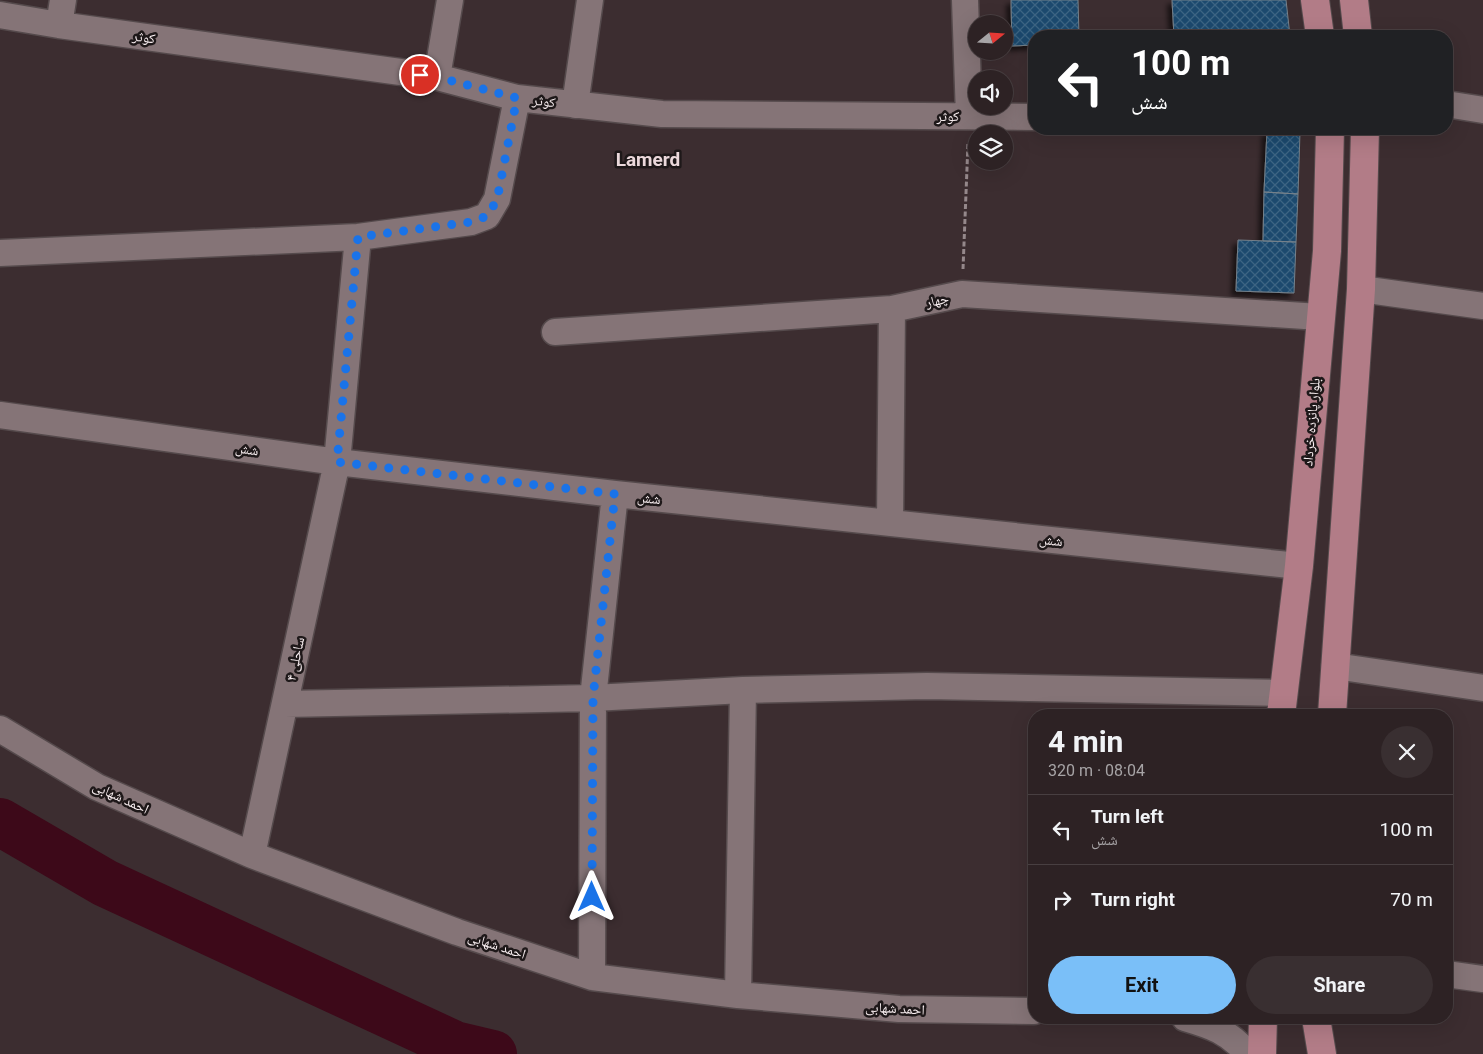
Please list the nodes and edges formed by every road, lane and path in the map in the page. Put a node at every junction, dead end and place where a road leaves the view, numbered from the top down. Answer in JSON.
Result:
{"nodes":[{"id":1,"x":450,"y":0,"type":"edge"},
{"id":2,"x":590,"y":0,"type":"edge"},
{"id":3,"x":965,"y":0,"type":"edge"},
{"id":4,"x":1315,"y":0,"type":"edge"},
{"id":5,"x":1354,"y":0,"type":"edge"},
{"id":6,"x":61,"y":12,"type":"edge"},
{"id":7,"x":0,"y":15,"type":"edge"},
{"id":8,"x":1319,"y":30,"type":"edge"},
{"id":9,"x":1357,"y":30,"type":"edge"},
{"id":10,"x":437,"y":77,"type":"junction"},
{"id":11,"x":517,"y":98,"type":"junction"},
{"id":12,"x":575,"y":105,"type":"junction"},
{"id":13,"x":1453,"y":105,"type":"edge"},
{"id":14,"x":1483,"y":110,"type":"edge"},
{"id":15,"x":969,"y":116,"type":"junction"},
{"id":16,"x":1028,"y":117,"type":"edge"},
{"id":17,"x":1330,"y":135,"type":"edge"},
{"id":18,"x":1365,"y":135,"type":"edge"},
{"id":19,"x":358,"y":237,"type":"junction"},
{"id":20,"x":0,"y":252,"type":"edge"},
{"id":21,"x":1361,"y":289,"type":"junction"},
{"id":22,"x":962,"y":294,"type":"junction"},
{"id":23,"x":1483,"y":306,"type":"edge"},
{"id":24,"x":892,"y":309,"type":"junction"},
{"id":25,"x":1320,"y":317,"type":"junction"},
{"id":26,"x":555,"y":332,"type":"dead end"},
{"id":27,"x":0,"y":415,"type":"edge"},
{"id":28,"x":337,"y":462,"type":"junction"},
{"id":29,"x":615,"y":494,"type":"junction"},
{"id":30,"x":890,"y":523,"type":"junction"},
{"id":31,"x":1299,"y":566,"type":"junction"},
{"id":32,"x":1335,"y":666,"type":"junction"},
{"id":33,"x":1483,"y":688,"type":"edge"},
{"id":34,"x":742,"y":690,"type":"junction"},
{"id":35,"x":593,"y":698,"type":"junction"},
{"id":36,"x":285,"y":704,"type":"junction"},
{"id":37,"x":1282,"y":704,"type":"edge"},
{"id":38,"x":1332,"y":709,"type":"edge"},
{"id":39,"x":0,"y":729,"type":"edge"},
{"id":40,"x":252,"y":855,"type":"junction"},
{"id":41,"x":1453,"y":975,"type":"edge"},
{"id":42,"x":592,"y":977,"type":"junction"},
{"id":43,"x":1483,"y":979,"type":"edge"},
{"id":44,"x":738,"y":994,"type":"junction"},
{"id":45,"x":1028,"y":1011,"type":"edge"},
{"id":46,"x":1204,"y":1024,"type":"edge"},
{"id":47,"x":1263,"y":1024,"type":"edge"},
{"id":48,"x":1317,"y":1024,"type":"edge"},
{"id":49,"x":1248,"y":1054,"type":"edge"},
{"id":50,"x":1262,"y":1054,"type":"edge"},
{"id":51,"x":1322,"y":1054,"type":"edge"}],
"edges":[{"from":1,"to":10,"type":"street"},
{"from":2,"to":12,"type":"street"},
{"from":3,"to":15,"type":"street"},
{"from":4,"to":8,"type":"main road"},
{"from":5,"to":9,"type":"main road"},
{"from":6,"to":7,"type":"street","name":"کوثر"},
{"from":6,"to":10,"type":"street","name":"کوثر"},
{"from":10,"to":11,"type":"street","name":"کوثر"},
{"from":11,"to":12,"type":"street","name":"کوثر"},
{"from":11,"to":19,"type":"street"},
{"from":12,"to":15,"type":"street","name":"کوثر"},
{"from":13,"to":14,"type":"street"},
{"from":15,"to":16,"type":"street","name":"کوثر"},
{"from":15,"to":22,"type":"path"},
{"from":17,"to":25,"type":"main road","name":"بلوار پانزده خرداد"},
{"from":18,"to":21,"type":"main road"},
{"from":19,"to":20,"type":"street"},
{"from":19,"to":28,"type":"street","name":"ساحلی ۴"},
{"from":21,"to":23,"type":"street"},
{"from":21,"to":32,"type":"main road"},
{"from":22,"to":24,"type":"street","name":"چهار"},
{"from":22,"to":25,"type":"street","name":"چهار"},
{"from":24,"to":26,"type":"street","name":"چهار"},
{"from":24,"to":30,"type":"street"},
{"from":25,"to":31,"type":"main road","name":"بلوار پانزده خرداد"},
{"from":27,"to":28,"type":"street","name":"شش"},
{"from":28,"to":29,"type":"street","name":"شش"},
{"from":28,"to":36,"type":"street","name":"ساحلی ۴"},
{"from":29,"to":30,"type":"street","name":"شش"},
{"from":29,"to":35,"type":"street"},
{"from":30,"to":31,"type":"street","name":"شش"},
{"from":31,"to":37,"type":"main road","name":"بلوار پانزده خرداد"},
{"from":32,"to":33,"type":"street"},
{"from":32,"to":38,"type":"main road"},
{"from":34,"to":35,"type":"street"},
{"from":34,"to":37,"type":"street"},
{"from":34,"to":44,"type":"street"},
{"from":35,"to":36,"type":"street"},
{"from":35,"to":42,"type":"street"},
{"from":36,"to":40,"type":"street","name":"ساحلی ۴"},
{"from":39,"to":40,"type":"street","name":"احمد شهابی"},
{"from":40,"to":42,"type":"street","name":"احمد شهابی"},
{"from":41,"to":43,"type":"street"},
{"from":42,"to":44,"type":"street","name":"احمد شهابی"},
{"from":44,"to":45,"type":"street","name":"احمد شهابی"},
{"from":46,"to":49,"type":"street"},
{"from":47,"to":50,"type":"main road"},
{"from":48,"to":51,"type":"main road"}]}
